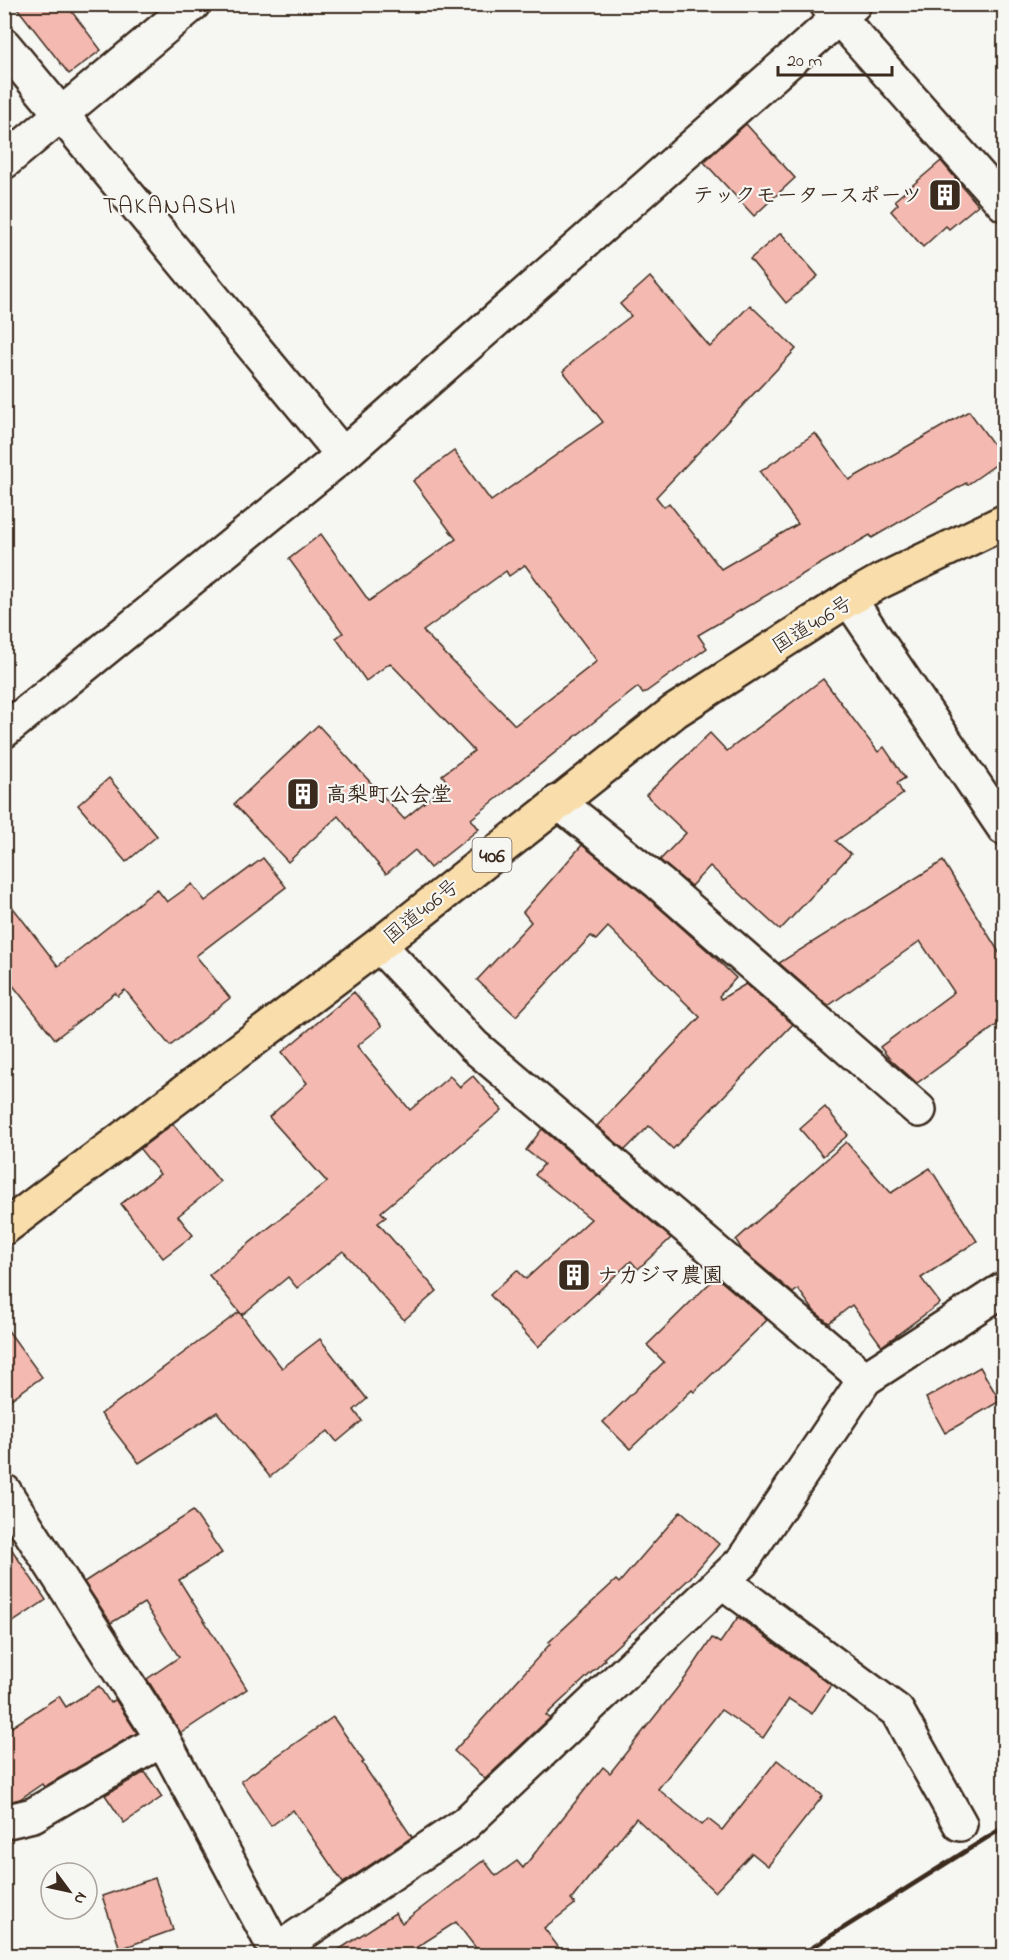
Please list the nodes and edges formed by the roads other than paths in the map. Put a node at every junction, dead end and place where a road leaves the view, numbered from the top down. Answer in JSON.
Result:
{"nodes":[{"id":1,"x":193,"y":4,"type":"edge"},
{"id":2,"x":840,"y":9,"type":"edge"},
{"id":3,"x":4,"y":45,"type":"edge"},
{"id":4,"x":62,"y":116,"type":"junction"},
{"id":5,"x":4,"y":162,"type":"edge"},
{"id":6,"x":1005,"y":204,"type":"edge"},
{"id":7,"x":343,"y":455,"type":"junction"},
{"id":8,"x":1005,"y":522,"type":"edge"},
{"id":9,"x":849,"y":600,"type":"junction"},
{"id":10,"x":4,"y":731,"type":"edge"},
{"id":11,"x":558,"y":802,"type":"junction"},
{"id":12,"x":1005,"y":828,"type":"edge"},
{"id":13,"x":380,"y":945,"type":"junction"},
{"id":14,"x":919,"y":1110,"type":"dead end"},
{"id":15,"x":6,"y":1223,"type":"edge"},
{"id":16,"x":1005,"y":1289,"type":"edge"},
{"id":17,"x":865,"y":1379,"type":"junction"},
{"id":18,"x":4,"y":1491,"type":"edge"},
{"id":19,"x":722,"y":1581,"type":"junction"},
{"id":20,"x":163,"y":1738,"type":"junction"},
{"id":21,"x":4,"y":1822,"type":"edge"},
{"id":22,"x":960,"y":1824,"type":"dead end"},
{"id":23,"x":277,"y":1953,"type":"edge"}],
"edges":[{"from":1,"to":4,"type":"street"},
{"from":2,"to":6,"type":"street"},
{"from":2,"to":7,"type":"street"},
{"from":3,"to":4,"type":"street"},
{"from":4,"to":5,"type":"street"},
{"from":4,"to":7,"type":"street"},
{"from":7,"to":10,"type":"street"},
{"from":8,"to":9,"type":"highway","name":"国道406号","number":"406"},
{"from":9,"to":11,"type":"highway","name":"国道406号","number":"406"},
{"from":9,"to":12,"type":"street"},
{"from":11,"to":13,"type":"highway","name":"国道406号","number":"406"},
{"from":11,"to":14,"type":"street"},
{"from":13,"to":15,"type":"highway","name":"国道406号","number":"406"},
{"from":13,"to":17,"type":"street"},
{"from":16,"to":17,"type":"street"},
{"from":17,"to":19,"type":"street"},
{"from":18,"to":20,"type":"street"},
{"from":19,"to":22,"type":"street"},
{"from":19,"to":23,"type":"street"},
{"from":20,"to":21,"type":"street"},
{"from":20,"to":23,"type":"street"}]}
